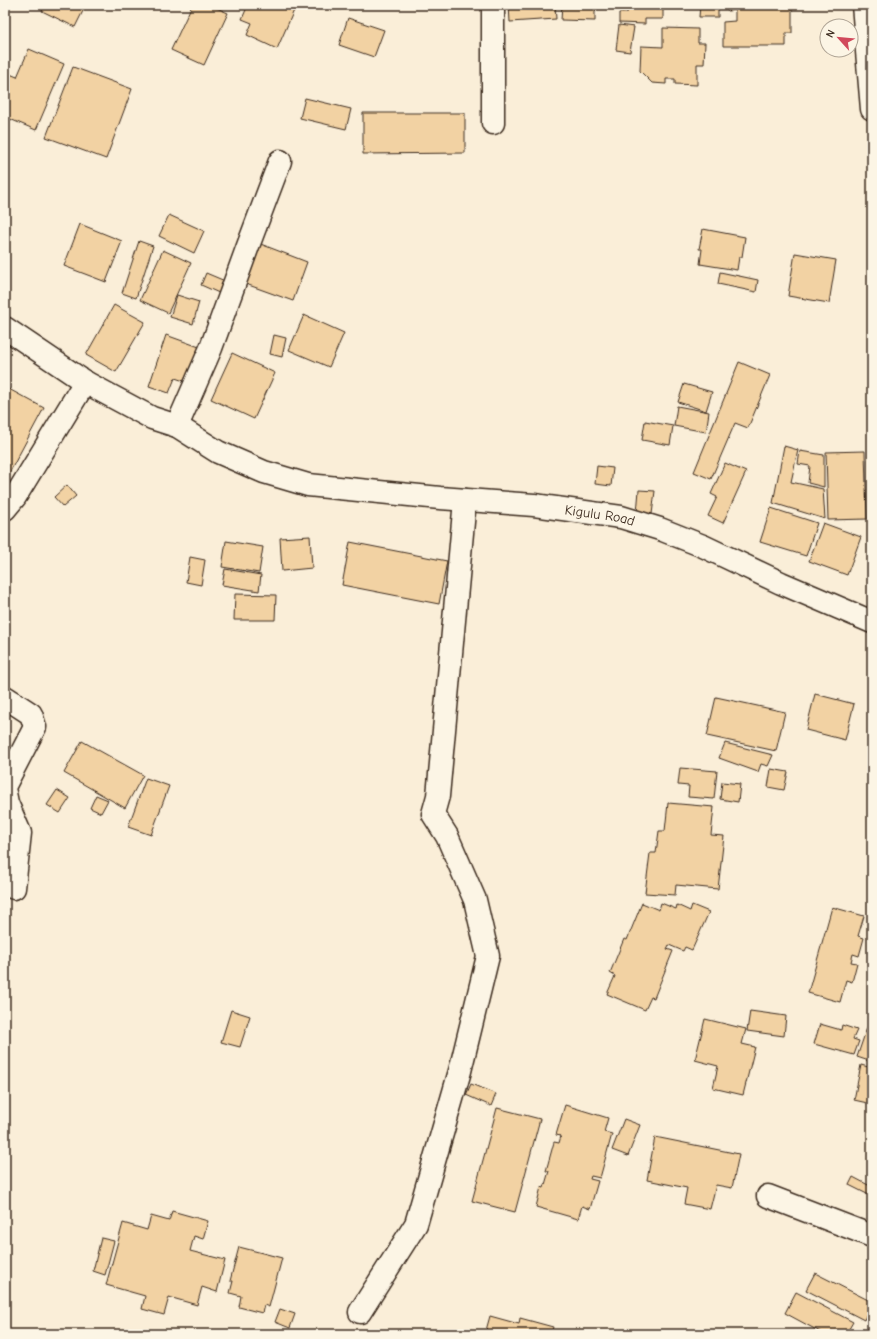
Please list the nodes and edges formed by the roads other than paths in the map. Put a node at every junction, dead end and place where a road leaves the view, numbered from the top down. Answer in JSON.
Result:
{"nodes":[{"id":1,"x":493,"y":5,"type":"edge"},
{"id":2,"x":863,"y":5,"type":"edge"},
{"id":3,"x":872,"y":109,"type":"edge"},
{"id":4,"x":493,"y":123,"type":"dead end"},
{"id":5,"x":280,"y":162,"type":"dead end"},
{"id":6,"x":5,"y":328,"type":"edge"},
{"id":7,"x":85,"y":382,"type":"junction"},
{"id":8,"x":177,"y":426,"type":"junction"},
{"id":9,"x":465,"y":500,"type":"junction"},
{"id":10,"x":5,"y":509,"type":"edge"},
{"id":11,"x":872,"y":622,"type":"edge"},
{"id":12,"x":5,"y":697,"type":"edge"},
{"id":13,"x":5,"y":785,"type":"edge"},
{"id":14,"x":5,"y":793,"type":"edge"},
{"id":15,"x":14,"y":888,"type":"dead end"},
{"id":16,"x":768,"y":1196,"type":"dead end"},
{"id":17,"x":872,"y":1236,"type":"edge"},
{"id":18,"x":360,"y":1312,"type":"dead end"}],
"edges":[{"from":1,"to":4,"type":"street"},
{"from":2,"to":3,"type":"street"},
{"from":5,"to":8,"type":"street"},
{"from":6,"to":7,"type":"street","name":"Kigulu Road"},
{"from":7,"to":8,"type":"street","name":"Kigulu Road"},
{"from":7,"to":10,"type":"street"},
{"from":8,"to":9,"type":"street","name":"Kigulu Road"},
{"from":9,"to":11,"type":"street","name":"Kigulu Road"},
{"from":9,"to":18,"type":"street"},
{"from":12,"to":13,"type":"street"},
{"from":14,"to":15,"type":"street"},
{"from":16,"to":17,"type":"street"}]}
